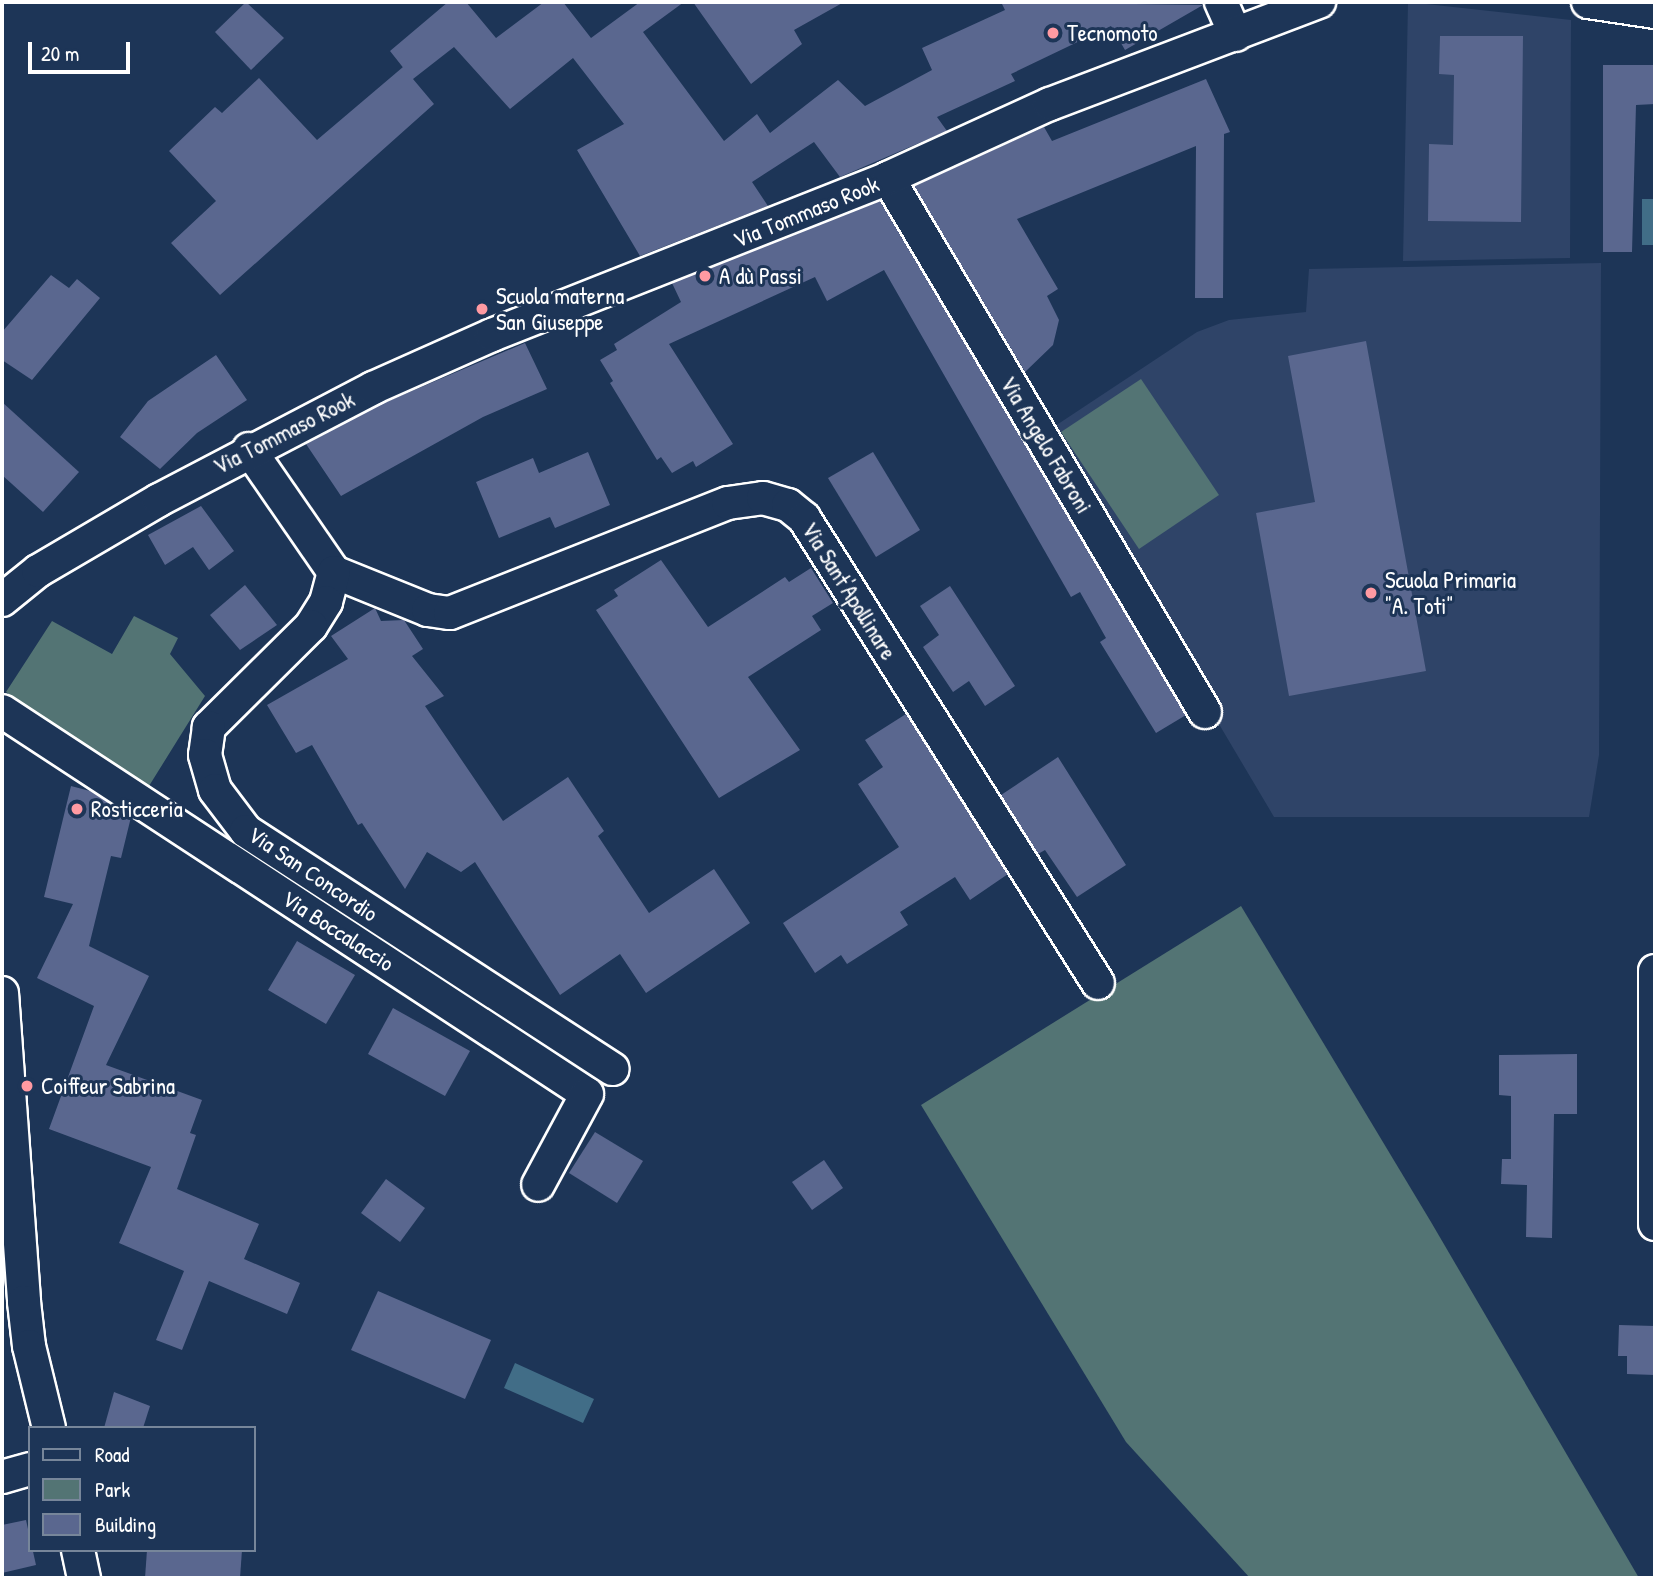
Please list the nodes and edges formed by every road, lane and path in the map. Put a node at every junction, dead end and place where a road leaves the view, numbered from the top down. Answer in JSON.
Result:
{"nodes":[{"id":1,"x":1221,"y":2,"type":"edge"},
{"id":2,"x":1312,"y":2,"type":"edge"},
{"id":3,"x":1588,"y":2,"type":"edge"},
{"id":4,"x":1655,"y":12,"type":"edge"},
{"id":5,"x":1236,"y":35,"type":"junction"},
{"id":6,"x":888,"y":178,"type":"junction"},
{"id":7,"x":249,"y":449,"type":"junction"},
{"id":8,"x":334,"y":572,"type":"junction"},
{"id":9,"x":2,"y":600,"type":"edge"},
{"id":10,"x":2,"y":711,"type":"edge"},
{"id":11,"x":1205,"y":712,"type":"dead end"},
{"id":12,"x":1655,"y":971,"type":"edge"},
{"id":13,"x":1098,"y":983,"type":"dead end"},
{"id":14,"x":2,"y":993,"type":"edge"},
{"id":15,"x":613,"y":1069,"type":"dead end"},
{"id":16,"x":6,"y":1107,"type":"edge"},
{"id":17,"x":538,"y":1185,"type":"dead end"},
{"id":18,"x":1655,"y":1224,"type":"edge"},
{"id":19,"x":49,"y":1426,"type":"edge"},
{"id":20,"x":28,"y":1470,"type":"edge"},
{"id":21,"x":2,"y":1477,"type":"edge"},
{"id":22,"x":78,"y":1552,"type":"edge"},
{"id":23,"x":84,"y":1578,"type":"edge"}],
"edges":[{"from":1,"to":5,"type":"street"},
{"from":2,"to":5,"type":"street","name":"Via Tommaso Rook"},
{"from":3,"to":4,"type":"street"},
{"from":5,"to":6,"type":"street","name":"Via Tommaso Rook"},
{"from":6,"to":7,"type":"street","name":"Via Tommaso Rook"},
{"from":6,"to":11,"type":"street","name":"Via Angelo Fabroni"},
{"from":7,"to":8,"type":"street"},
{"from":7,"to":9,"type":"street","name":"Via Tommaso Rook"},
{"from":8,"to":13,"type":"street","name":"Via Sant'Apollinare"},
{"from":8,"to":15,"type":"street","name":"Via San Concordio"},
{"from":10,"to":17,"type":"street","name":"Via Boccalaccio"},
{"from":12,"to":18,"type":"street"},
{"from":14,"to":16,"type":"street"},
{"from":16,"to":19,"type":"street"},
{"from":20,"to":21,"type":"street"},
{"from":22,"to":23,"type":"street"}]}
